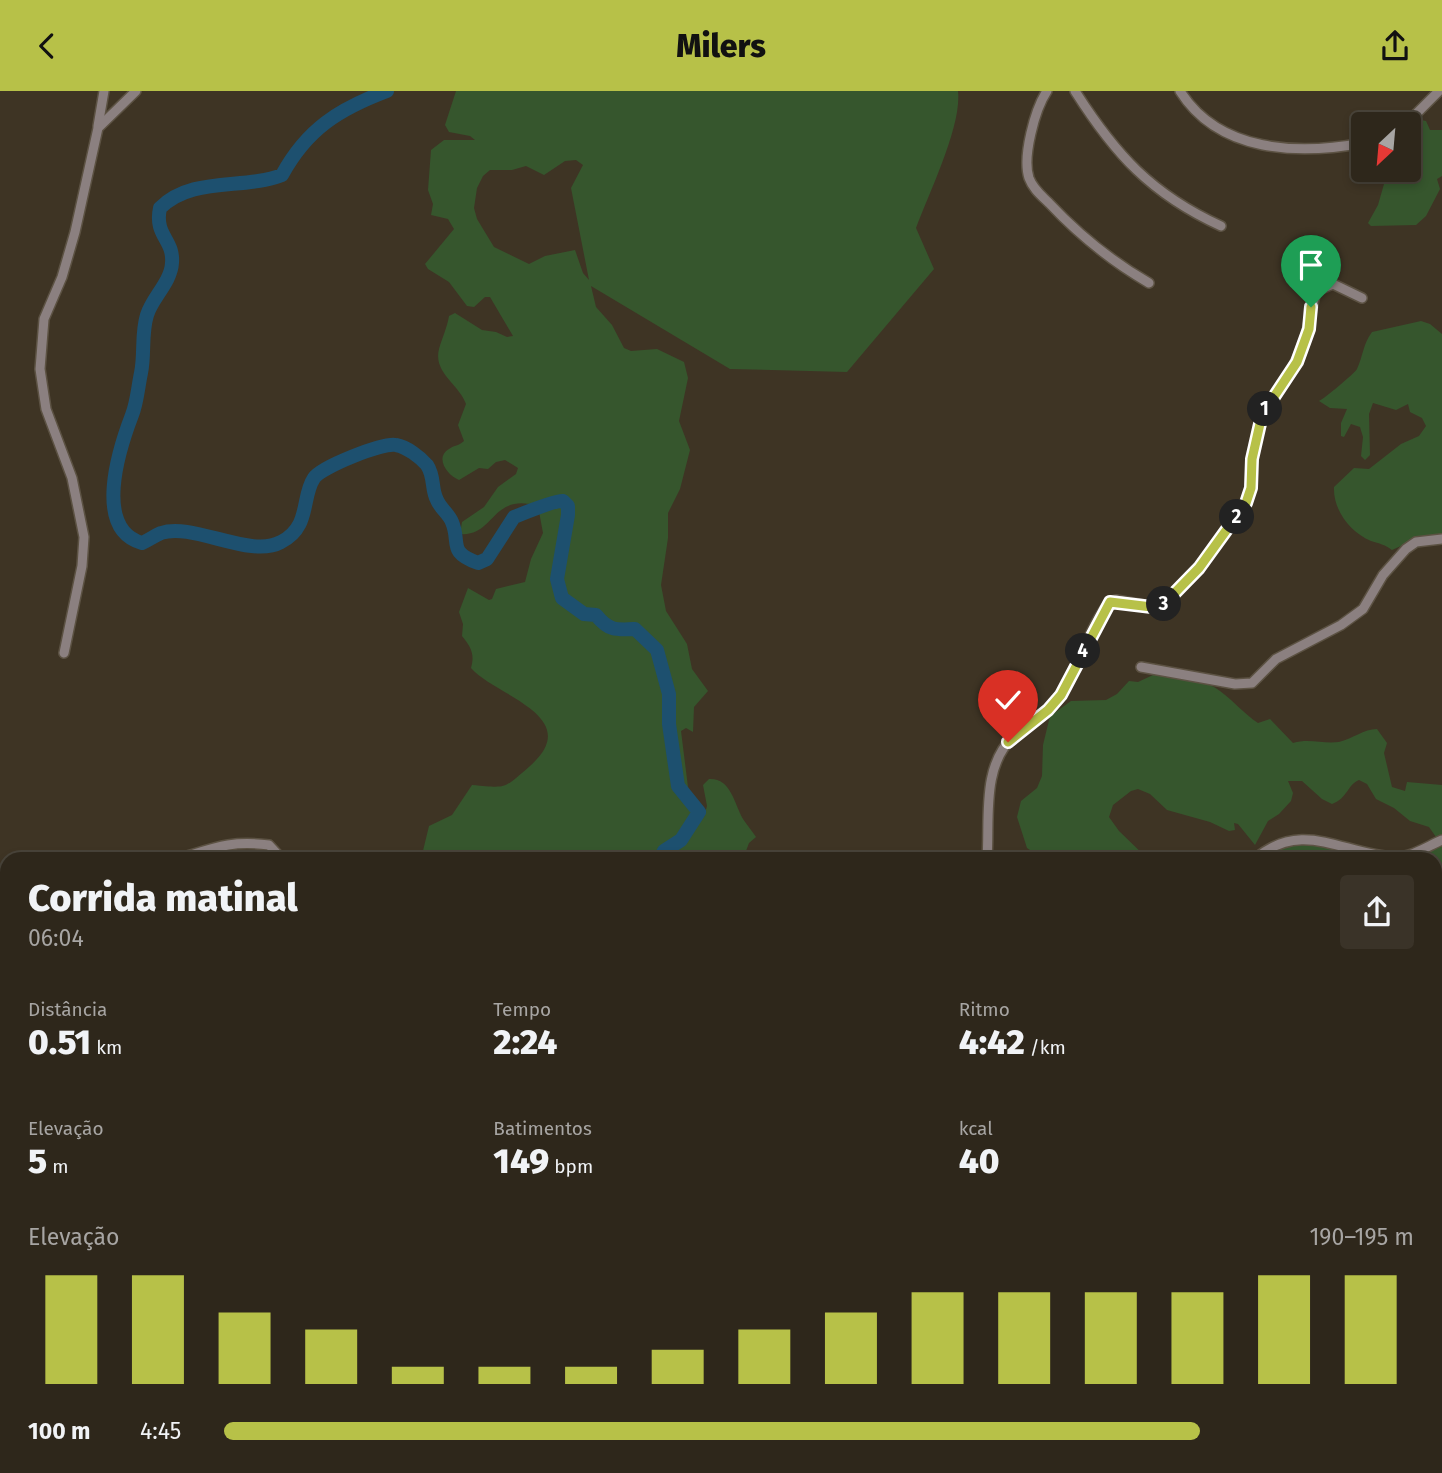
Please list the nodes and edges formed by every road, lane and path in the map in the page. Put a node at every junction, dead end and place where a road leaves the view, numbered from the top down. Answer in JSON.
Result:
{"nodes":[{"id":1,"x":104,"y":91,"type":"edge"},
{"id":2,"x":136,"y":91,"type":"edge"},
{"id":3,"x":1047,"y":91,"type":"edge"},
{"id":4,"x":1074,"y":91,"type":"edge"},
{"id":5,"x":1180,"y":91,"type":"edge"},
{"id":6,"x":1439,"y":91,"type":"edge"},
{"id":7,"x":1418,"y":112,"type":"edge"},
{"id":8,"x":98,"y":128,"type":"junction"},
{"id":9,"x":1351,"y":144,"type":"edge"},
{"id":10,"x":1221,"y":226,"type":"dead end"},
{"id":11,"x":1149,"y":283,"type":"dead end"},
{"id":12,"x":1362,"y":298,"type":"dead end"},
{"id":13,"x":1442,"y":539,"type":"edge"},
{"id":14,"x":64,"y":653,"type":"dead end"},
{"id":15,"x":1141,"y":667,"type":"dead end"},
{"id":16,"x":1442,"y":840,"type":"edge"},
{"id":17,"x":198,"y":852,"type":"edge"},
{"id":18,"x":276,"y":852,"type":"edge"},
{"id":19,"x":987,"y":852,"type":"edge"},
{"id":20,"x":1266,"y":852,"type":"edge"},
{"id":21,"x":1372,"y":852,"type":"edge"},
{"id":22,"x":1411,"y":852,"type":"edge"}],
"edges":[{"from":1,"to":8,"type":"street"},
{"from":2,"to":8,"type":"street"},
{"from":3,"to":11,"type":"street"},
{"from":4,"to":10,"type":"street"},
{"from":5,"to":9,"type":"street"},
{"from":6,"to":7,"type":"street"},
{"from":8,"to":14,"type":"street"},
{"from":12,"to":19,"type":"street"},
{"from":13,"to":15,"type":"street"},
{"from":16,"to":22,"type":"street"},
{"from":17,"to":18,"type":"street"},
{"from":20,"to":21,"type":"street"}]}
